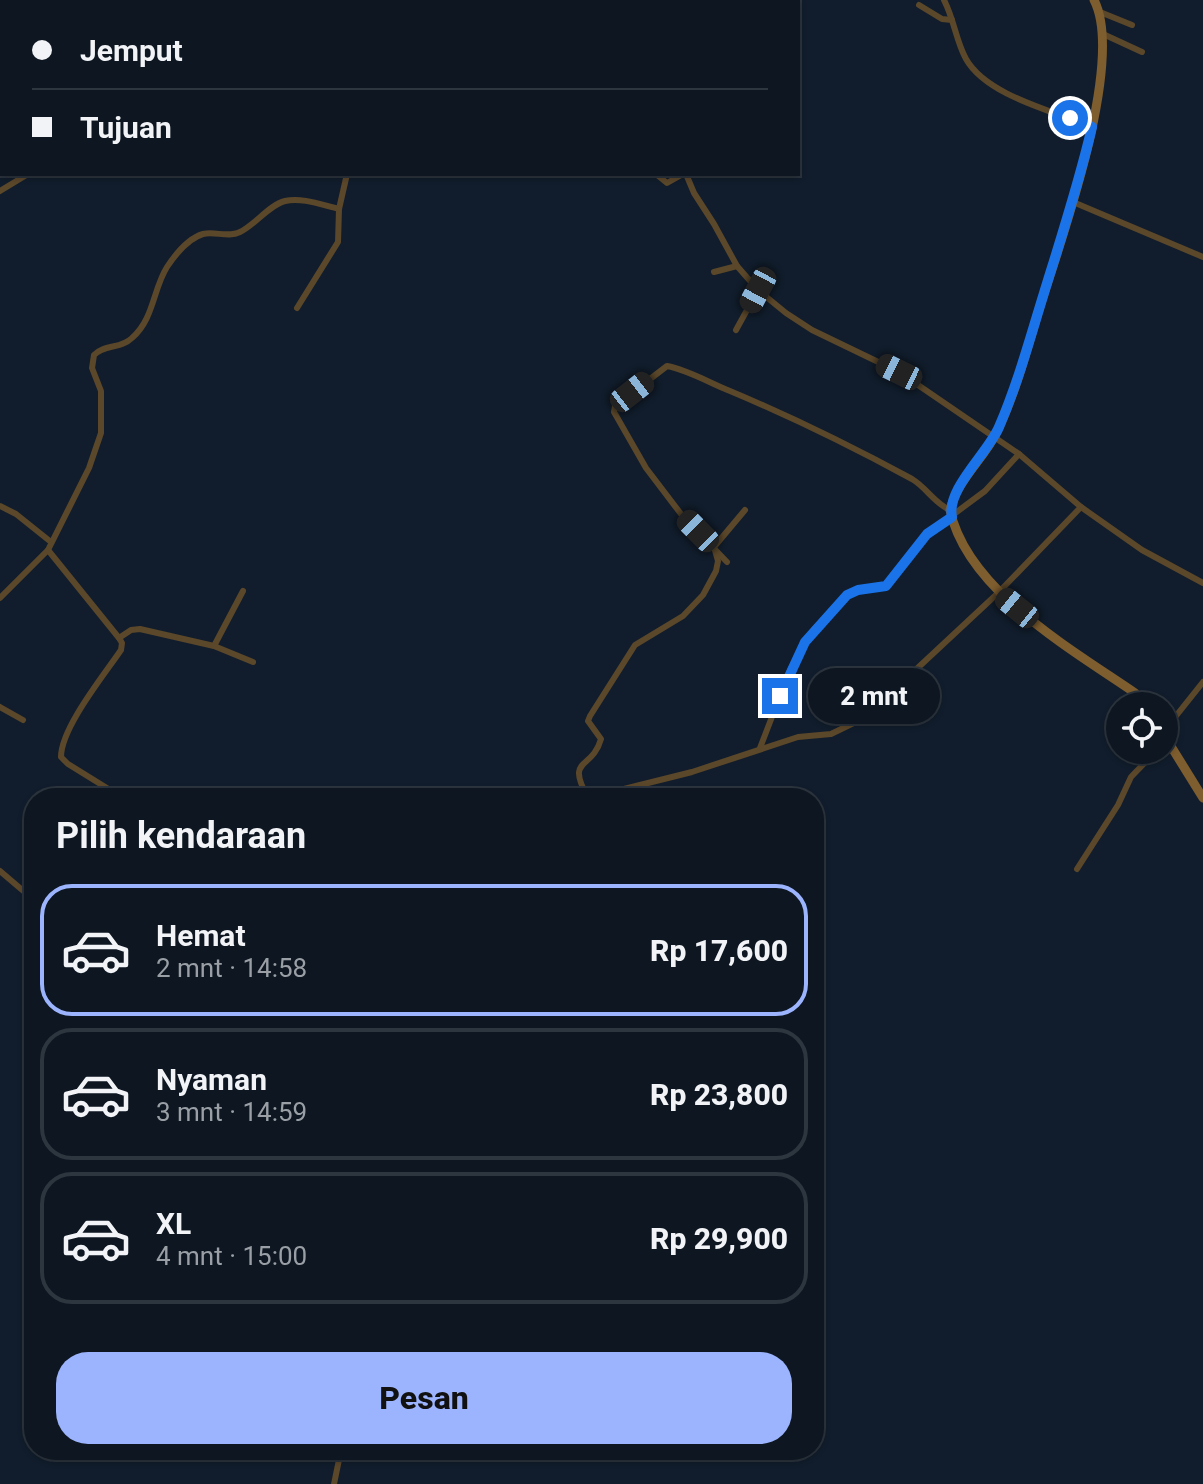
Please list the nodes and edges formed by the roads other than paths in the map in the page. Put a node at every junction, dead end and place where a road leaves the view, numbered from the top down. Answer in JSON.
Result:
{"nodes":[{"id":1,"x":944,"y":0,"type":"edge"},
{"id":2,"x":1094,"y":0,"type":"edge"},
{"id":3,"x":919,"y":5,"type":"dead end"},
{"id":4,"x":1100,"y":12,"type":"junction"},
{"id":5,"x":952,"y":20,"type":"junction"},
{"id":6,"x":1132,"y":25,"type":"dead end"},
{"id":7,"x":1103,"y":34,"type":"junction"},
{"id":8,"x":1142,"y":52,"type":"dead end"},
{"id":9,"x":1092,"y":127,"type":"junction"},
{"id":10,"x":25,"y":176,"type":"edge"},
{"id":11,"x":347,"y":176,"type":"edge"},
{"id":12,"x":658,"y":176,"type":"edge"},
{"id":13,"x":681,"y":176,"type":"edge"},
{"id":14,"x":686,"y":176,"type":"edge"},
{"id":15,"x":0,"y":191,"type":"edge"},
{"id":16,"x":1073,"y":202,"type":"junction"},
{"id":17,"x":339,"y":209,"type":"junction"},
{"id":18,"x":1203,"y":257,"type":"edge"},
{"id":19,"x":737,"y":266,"type":"junction"},
{"id":20,"x":714,"y":272,"type":"dead end"},
{"id":21,"x":758,"y":290,"type":"junction"},
{"id":22,"x":297,"y":308,"type":"dead end"},
{"id":23,"x":736,"y":330,"type":"dead end"},
{"id":24,"x":994,"y":437,"type":"junction"},
{"id":25,"x":1019,"y":454,"type":"junction"},
{"id":26,"x":0,"y":506,"type":"edge"},
{"id":27,"x":1081,"y":507,"type":"junction"},
{"id":28,"x":745,"y":510,"type":"dead end"},
{"id":29,"x":951,"y":514,"type":"junction"},
{"id":30,"x":51,"y":542,"type":"junction"},
{"id":31,"x":714,"y":547,"type":"junction"},
{"id":32,"x":48,"y":550,"type":"junction"},
{"id":33,"x":727,"y":562,"type":"dead end"},
{"id":34,"x":1203,"y":583,"type":"edge"},
{"id":35,"x":243,"y":591,"type":"dead end"},
{"id":36,"x":998,"y":593,"type":"junction"},
{"id":37,"x":0,"y":598,"type":"edge"},
{"id":38,"x":119,"y":638,"type":"junction"},
{"id":39,"x":214,"y":646,"type":"junction"},
{"id":40,"x":253,"y":662,"type":"dead end"},
{"id":41,"x":1203,"y":682,"type":"edge"},
{"id":42,"x":1131,"y":692,"type":"edge"},
{"id":43,"x":0,"y":707,"type":"edge"},
{"id":44,"x":1178,"y":719,"type":"edge"},
{"id":45,"x":23,"y":720,"type":"dead end"},
{"id":46,"x":760,"y":748,"type":"junction"},
{"id":47,"x":1178,"y":759,"type":"edge"},
{"id":48,"x":1144,"y":764,"type":"edge"},
{"id":49,"x":107,"y":788,"type":"edge"},
{"id":50,"x":583,"y":788,"type":"edge"},
{"id":51,"x":628,"y":788,"type":"edge"},
{"id":52,"x":1203,"y":798,"type":"edge"},
{"id":53,"x":1077,"y":869,"type":"dead end"},
{"id":54,"x":0,"y":871,"type":"edge"},
{"id":55,"x":24,"y":891,"type":"edge"},
{"id":56,"x":339,"y":1460,"type":"edge"},
{"id":57,"x":336,"y":1482,"type":"edge"}],
"edges":[{"from":1,"to":5,"type":"street"},
{"from":2,"to":4,"type":"street"},
{"from":3,"to":5,"type":"street"},
{"from":4,"to":6,"type":"street"},
{"from":4,"to":7,"type":"street"},
{"from":5,"to":9,"type":"street"},
{"from":7,"to":8,"type":"street"},
{"from":7,"to":9,"type":"street"},
{"from":9,"to":16,"type":"street"},
{"from":10,"to":15,"type":"street"},
{"from":11,"to":17,"type":"street"},
{"from":12,"to":13,"type":"street"},
{"from":14,"to":19,"type":"street"},
{"from":16,"to":18,"type":"street"},
{"from":16,"to":24,"type":"street"},
{"from":17,"to":22,"type":"street"},
{"from":17,"to":30,"type":"street"},
{"from":19,"to":20,"type":"street"},
{"from":19,"to":21,"type":"street"},
{"from":21,"to":23,"type":"street"},
{"from":21,"to":24,"type":"street"},
{"from":24,"to":25,"type":"street"},
{"from":24,"to":29,"type":"street"},
{"from":25,"to":27,"type":"street"},
{"from":25,"to":29,"type":"street"},
{"from":26,"to":30,"type":"street"},
{"from":27,"to":34,"type":"street"},
{"from":27,"to":36,"type":"street"},
{"from":28,"to":31,"type":"street"},
{"from":29,"to":31,"type":"street"},
{"from":29,"to":36,"type":"street"},
{"from":29,"to":46,"type":"street"},
{"from":30,"to":32,"type":"street"},
{"from":31,"to":33,"type":"street"},
{"from":31,"to":50,"type":"street"},
{"from":32,"to":37,"type":"street"},
{"from":32,"to":38,"type":"street"},
{"from":35,"to":39,"type":"street"},
{"from":36,"to":42,"type":"street"},
{"from":36,"to":46,"type":"street"},
{"from":38,"to":39,"type":"street"},
{"from":38,"to":49,"type":"street"},
{"from":39,"to":40,"type":"street"},
{"from":41,"to":44,"type":"street"},
{"from":43,"to":45,"type":"street"},
{"from":46,"to":51,"type":"street"},
{"from":47,"to":52,"type":"street"},
{"from":48,"to":53,"type":"street"},
{"from":54,"to":55,"type":"street"},
{"from":56,"to":57,"type":"street"}]}
